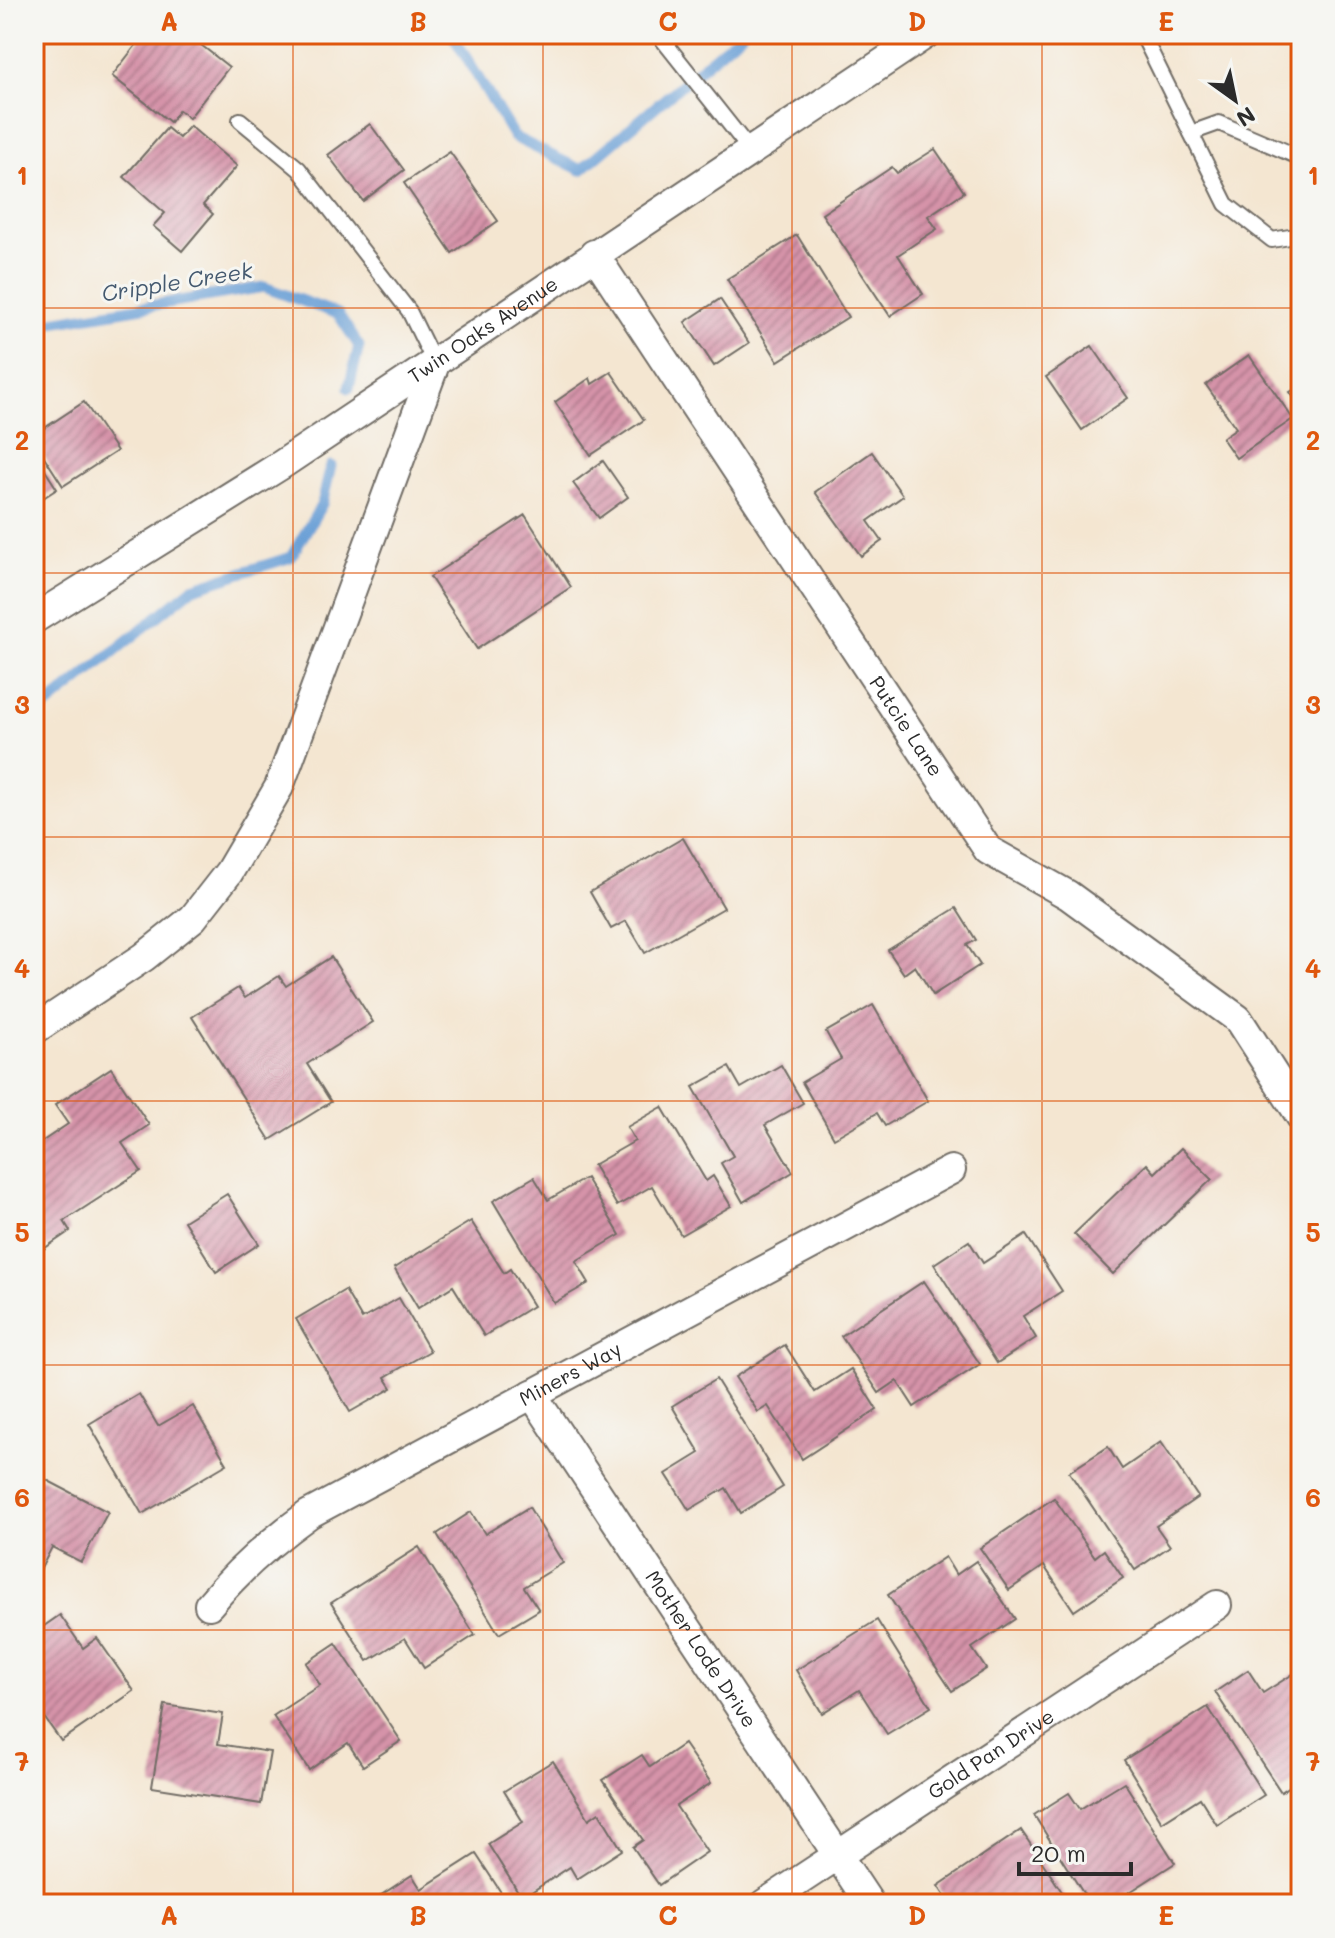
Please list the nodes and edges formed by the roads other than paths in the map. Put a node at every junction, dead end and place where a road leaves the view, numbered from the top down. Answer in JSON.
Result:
{"nodes":[{"id":1,"x":926,"y":34,"type":"edge"},
{"id":2,"x":1142,"y":34,"type":"edge"},
{"id":3,"x":661,"y":37,"type":"edge"},
{"id":4,"x":240,"y":120,"type":"dead end"},
{"id":5,"x":1191,"y":133,"type":"junction"},
{"id":6,"x":750,"y":150,"type":"junction"},
{"id":7,"x":1301,"y":158,"type":"edge"},
{"id":8,"x":1301,"y":235,"type":"edge"},
{"id":9,"x":594,"y":254,"type":"junction"},
{"id":10,"x":435,"y":364,"type":"junction"},
{"id":11,"x":34,"y":619,"type":"edge"},
{"id":12,"x":34,"y":1030,"type":"edge"},
{"id":13,"x":1301,"y":1117,"type":"edge"},
{"id":14,"x":951,"y":1170,"type":"dead end"},
{"id":15,"x":532,"y":1394,"type":"junction"},
{"id":16,"x":209,"y":1605,"type":"dead end"},
{"id":17,"x":1217,"y":1605,"type":"dead end"},
{"id":18,"x":838,"y":1856,"type":"junction"},
{"id":19,"x":764,"y":1904,"type":"edge"},
{"id":20,"x":870,"y":1904,"type":"edge"}],
"edges":[{"from":1,"to":6,"type":"street","name":"Twin Oaks Avenue"},
{"from":2,"to":5,"type":"lane"},
{"from":3,"to":6,"type":"lane"},
{"from":4,"to":10,"type":"lane"},
{"from":5,"to":7,"type":"lane"},
{"from":5,"to":8,"type":"lane"},
{"from":6,"to":9,"type":"street","name":"Twin Oaks Avenue"},
{"from":9,"to":10,"type":"street","name":"Twin Oaks Avenue"},
{"from":9,"to":13,"type":"street","name":"Putcie Lane"},
{"from":10,"to":11,"type":"street","name":"Twin Oaks Avenue"},
{"from":10,"to":12,"type":"street"},
{"from":14,"to":15,"type":"street","name":"Miners Way"},
{"from":15,"to":16,"type":"street","name":"Miners Way"},
{"from":15,"to":18,"type":"street","name":"Mother Lode Drive"},
{"from":17,"to":18,"type":"street","name":"Gold Pan Drive"},
{"from":18,"to":19,"type":"street","name":"Gold Pan Drive"},
{"from":18,"to":20,"type":"street","name":"Mother Lode Drive"}]}
